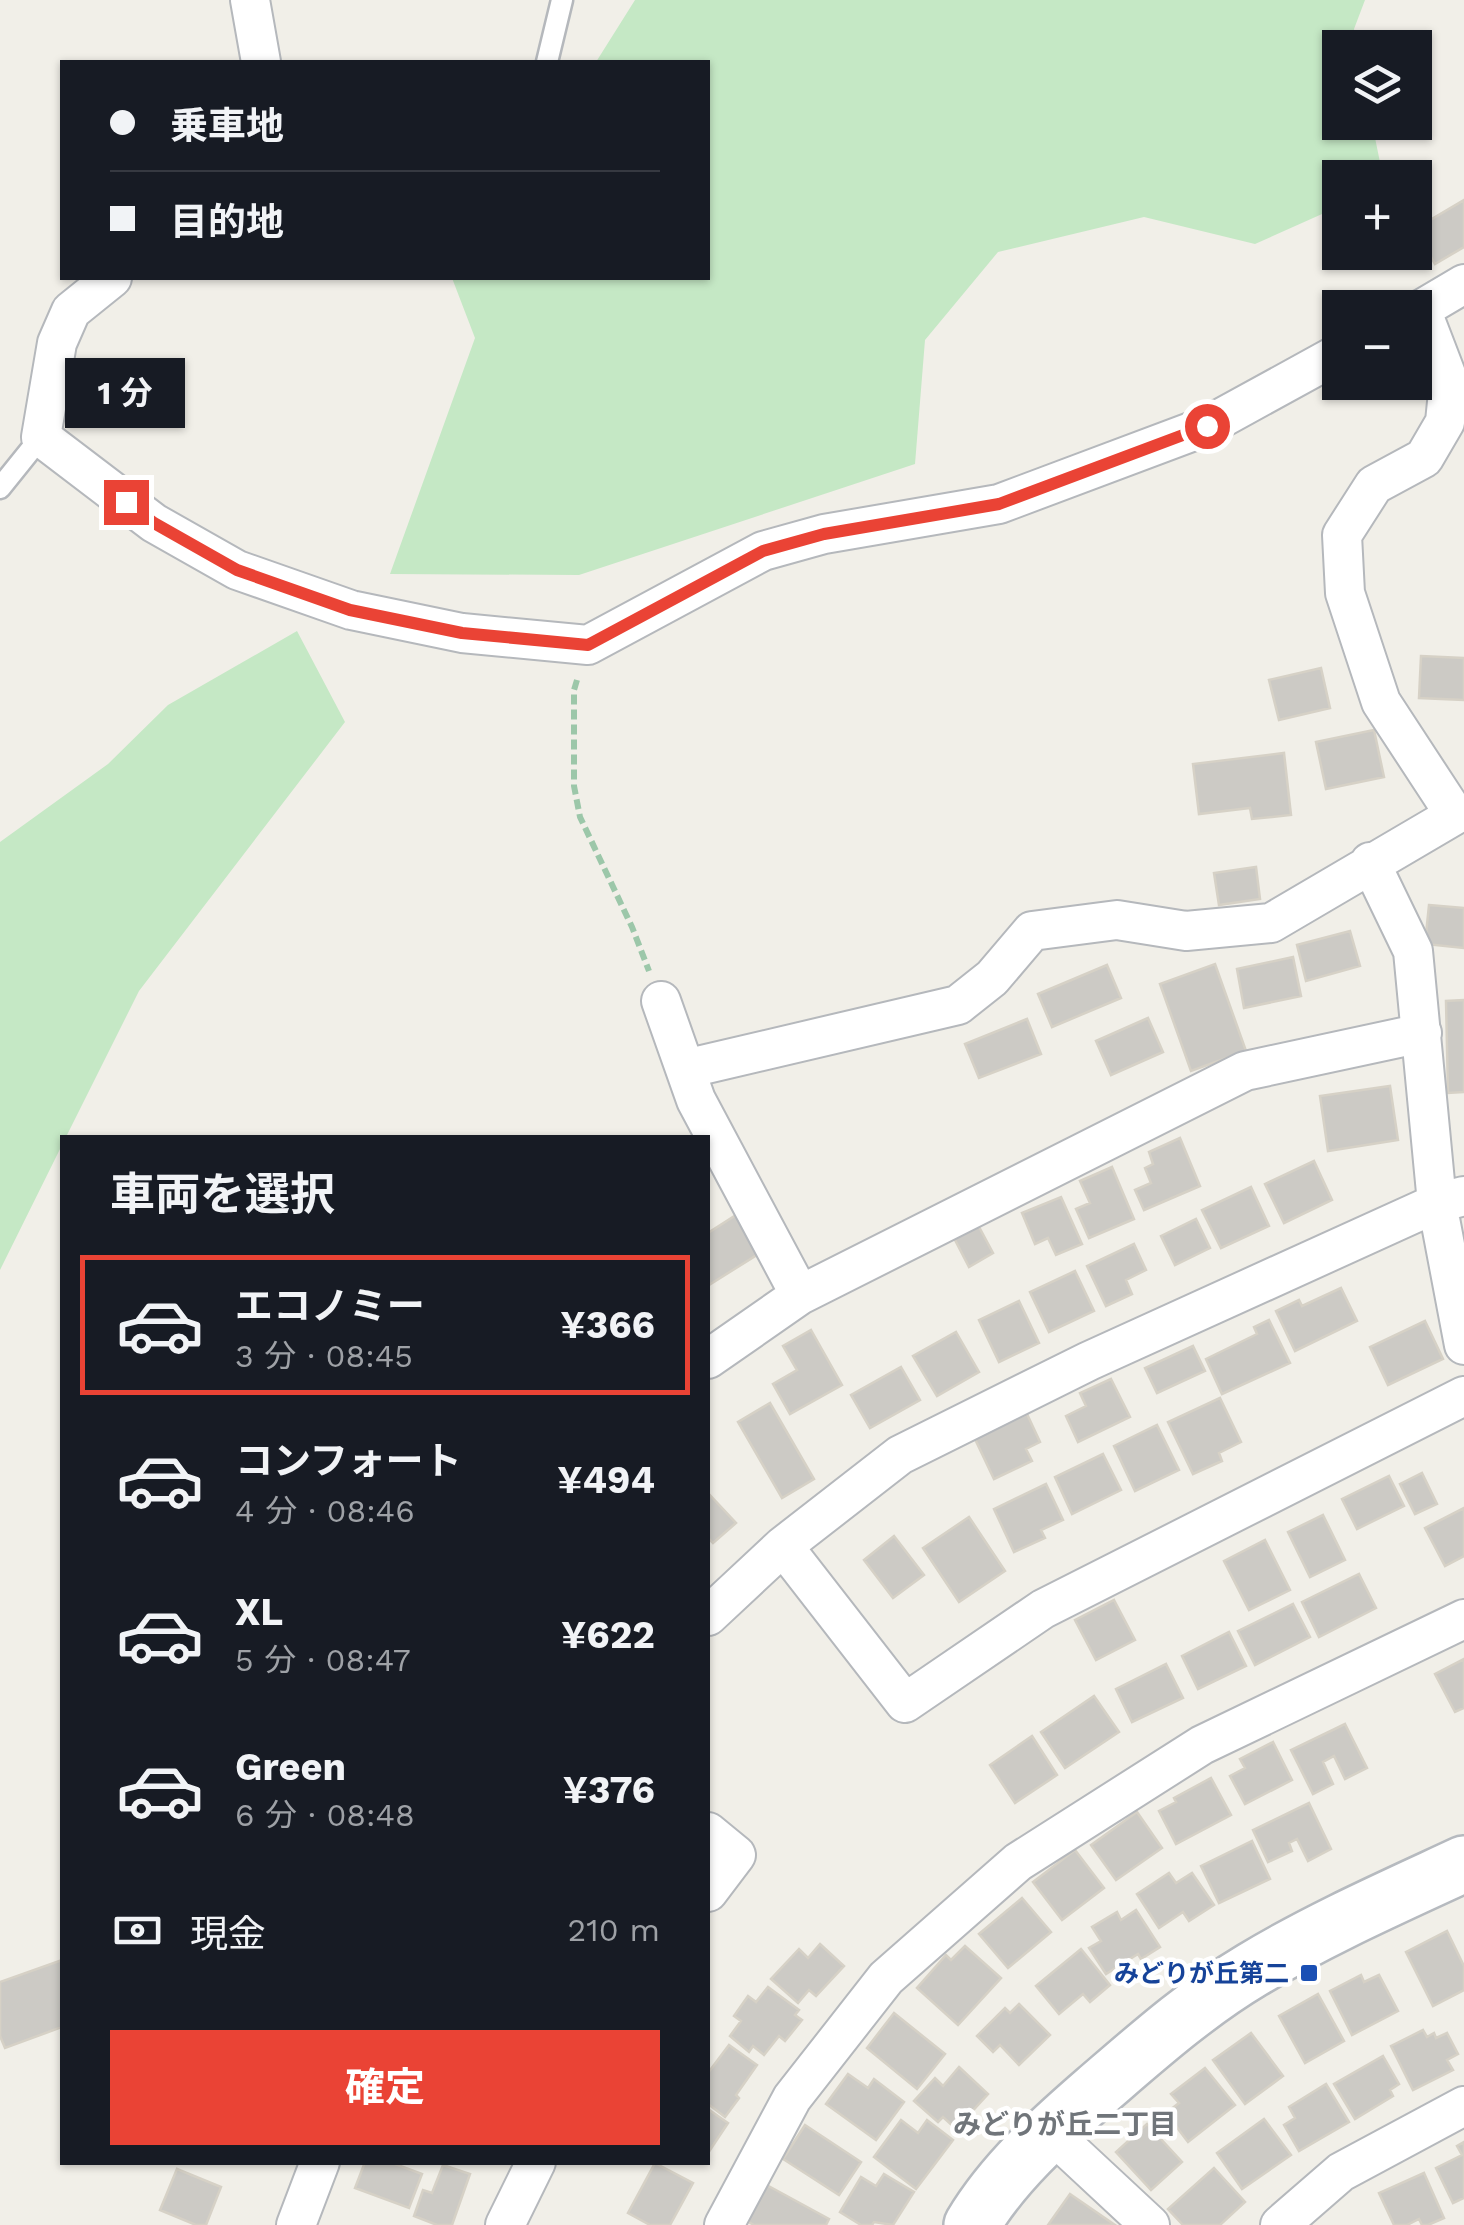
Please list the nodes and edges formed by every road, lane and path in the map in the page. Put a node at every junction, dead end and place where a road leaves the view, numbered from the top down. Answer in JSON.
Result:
{"nodes":[{"id":1,"x":250,"y":0,"type":"edge"},
{"id":2,"x":562,"y":0,"type":"edge"},
{"id":3,"x":260,"y":60,"type":"edge"},
{"id":4,"x":548,"y":60,"type":"edge"},
{"id":5,"x":109,"y":280,"type":"edge"},
{"id":6,"x":1464,"y":284,"type":"edge"},
{"id":7,"x":1432,"y":303,"type":"edge"},
{"id":8,"x":1432,"y":343,"type":"edge"},
{"id":9,"x":1322,"y":363,"type":"edge"},
{"id":10,"x":41,"y":437,"type":"junction"},
{"id":11,"x":0,"y":488,"type":"edge"},
{"id":12,"x":588,"y":645,"type":"junction"},
{"id":13,"x":1370,"y":862,"type":"junction"},
{"id":14,"x":660,"y":1000,"type":"joint"},
{"id":15,"x":1422,"y":1033,"type":"junction"},
{"id":16,"x":685,"y":1069,"type":"junction"},
{"id":17,"x":1450,"y":1200,"type":"edge"},
{"id":18,"x":800,"y":1296,"type":"junction"},
{"id":19,"x":1464,"y":1345,"type":"edge"},
{"id":20,"x":710,"y":1359,"type":"edge"},
{"id":21,"x":1464,"y":1396,"type":"edge"},
{"id":22,"x":783,"y":1546,"type":"junction"},
{"id":23,"x":710,"y":1614,"type":"edge"},
{"id":24,"x":1464,"y":1619,"type":"edge"},
{"id":25,"x":710,"y":1834,"type":"edge"},
{"id":26,"x":1464,"y":1864,"type":"edge"},
{"id":27,"x":710,"y":1889,"type":"edge"},
{"id":28,"x":1464,"y":2106,"type":"edge"},
{"id":29,"x":1050,"y":2131,"type":"junction"},
{"id":30,"x":319,"y":2165,"type":"edge"},
{"id":31,"x":535,"y":2165,"type":"edge"},
{"id":32,"x":296,"y":2225,"type":"edge"},
{"id":33,"x":506,"y":2225,"type":"edge"},
{"id":34,"x":724,"y":2225,"type":"edge"},
{"id":35,"x":972,"y":2225,"type":"edge"},
{"id":36,"x":1150,"y":2225,"type":"edge"},
{"id":37,"x":1280,"y":2225,"type":"edge"}],
"edges":[{"from":1,"to":3,"type":"street"},
{"from":2,"to":4,"type":"lane"},
{"from":5,"to":10,"type":"street"},
{"from":6,"to":7,"type":"street"},
{"from":8,"to":13,"type":"street"},
{"from":9,"to":12,"type":"street"},
{"from":10,"to":11,"type":"lane"},
{"from":10,"to":12,"type":"street"},
{"from":12,"to":14,"type":"path"},
{"from":13,"to":15,"type":"street"},
{"from":13,"to":16,"type":"street"},
{"from":14,"to":16,"type":"street"},
{"from":15,"to":17,"type":"street"},
{"from":15,"to":18,"type":"street"},
{"from":16,"to":18,"type":"street"},
{"from":17,"to":19,"type":"street"},
{"from":17,"to":22,"type":"street"},
{"from":18,"to":20,"type":"street"},
{"from":21,"to":22,"type":"street"},
{"from":22,"to":23,"type":"street"},
{"from":24,"to":34,"type":"street"},
{"from":25,"to":27,"type":"street"},
{"from":26,"to":29,"type":"street"},
{"from":28,"to":37,"type":"street"},
{"from":29,"to":35,"type":"street"},
{"from":29,"to":36,"type":"street"},
{"from":30,"to":32,"type":"street"},
{"from":31,"to":33,"type":"street"}]}
